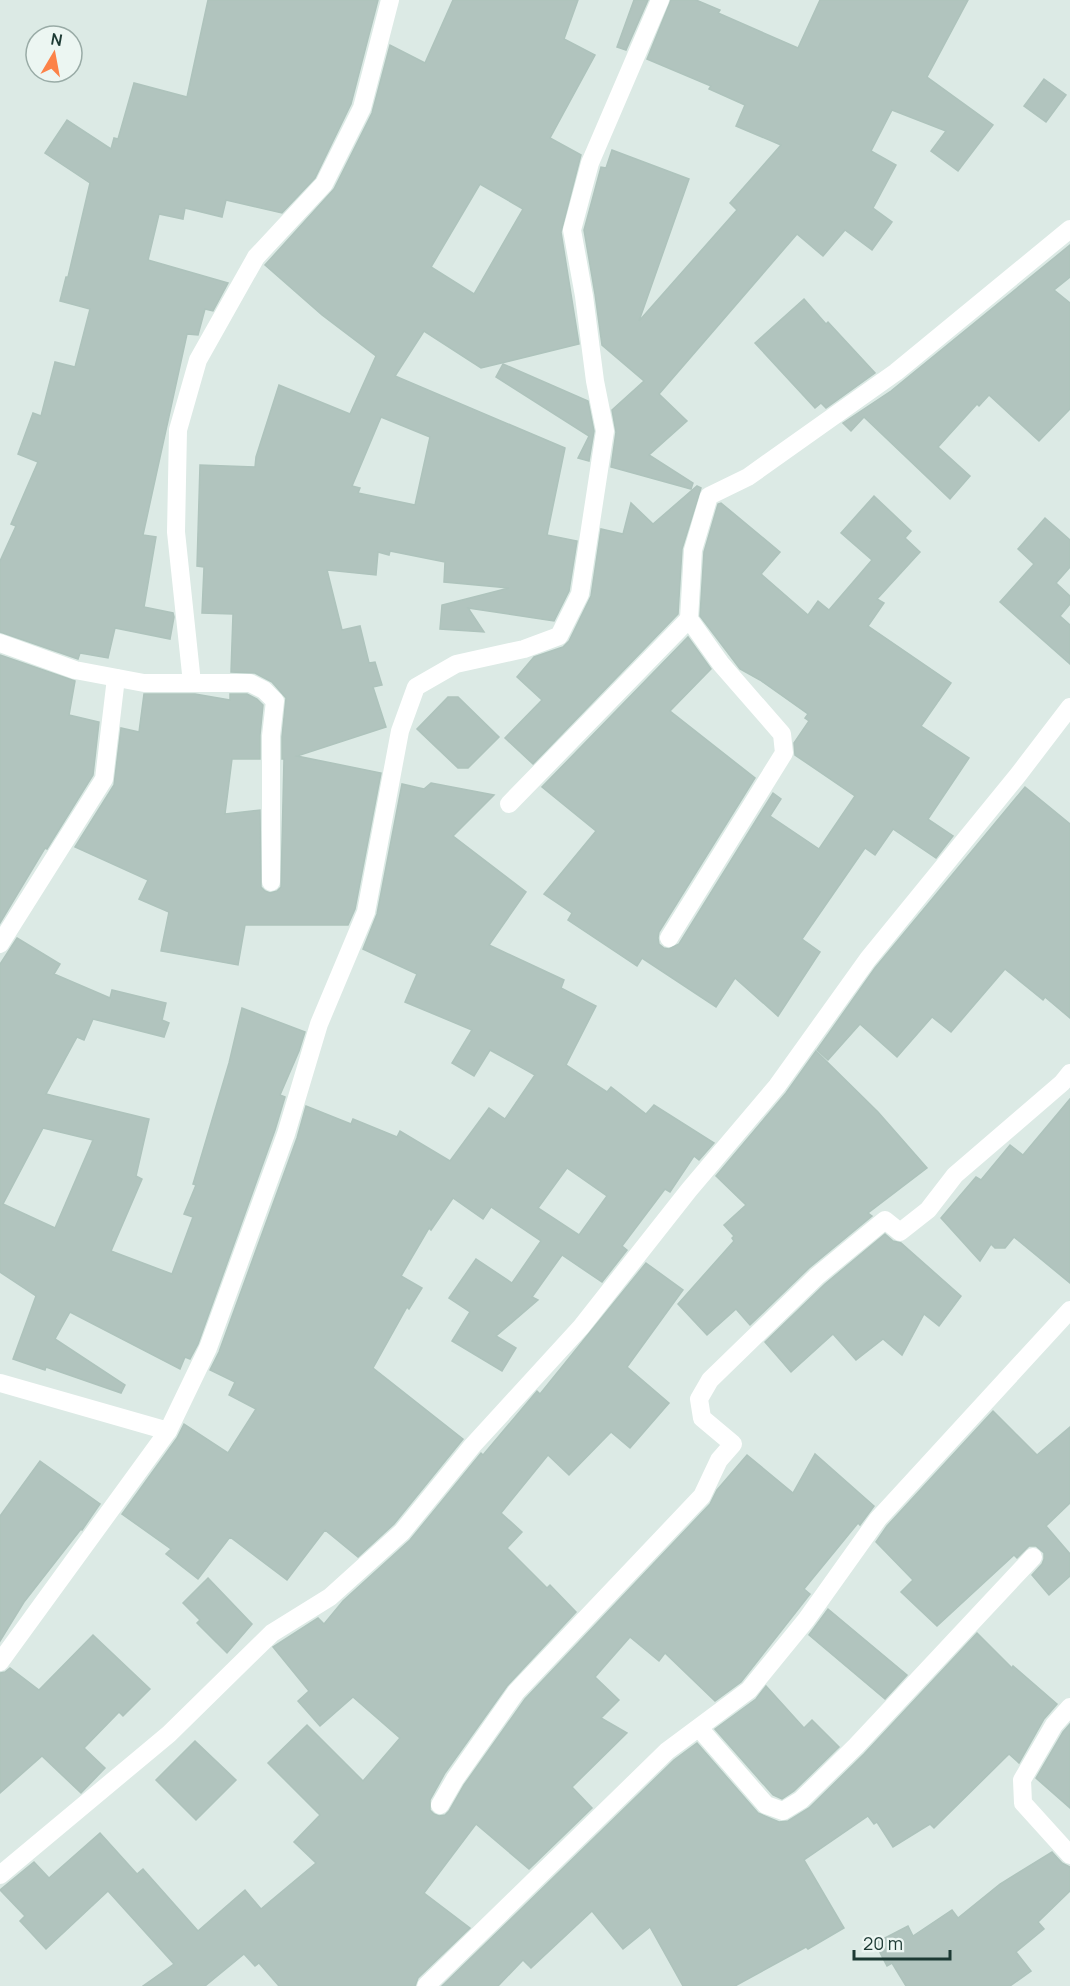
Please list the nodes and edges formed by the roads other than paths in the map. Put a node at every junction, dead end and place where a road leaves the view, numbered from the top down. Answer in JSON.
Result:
{"nodes":[{"id":1,"x":390,"y":0,"type":"edge"},
{"id":2,"x":660,"y":0,"type":"edge"},
{"id":3,"x":1070,"y":229,"type":"edge"},
{"id":4,"x":688,"y":619,"type":"junction"},
{"id":5,"x":0,"y":643,"type":"edge"},
{"id":6,"x":116,"y":678,"type":"junction"},
{"id":7,"x":192,"y":683,"type":"junction"},
{"id":8,"x":1070,"y":707,"type":"edge"},
{"id":9,"x":509,"y":804,"type":"dead end"},
{"id":10,"x":271,"y":882,"type":"dead end"},
{"id":11,"x":669,"y":938,"type":"dead end"},
{"id":12,"x":0,"y":944,"type":"edge"},
{"id":13,"x":1070,"y":1073,"type":"edge"},
{"id":14,"x":1070,"y":1310,"type":"edge"},
{"id":15,"x":0,"y":1383,"type":"edge"},
{"id":16,"x":168,"y":1431,"type":"junction"},
{"id":17,"x":1033,"y":1557,"type":"dead end"},
{"id":18,"x":0,"y":1662,"type":"edge"},
{"id":19,"x":1070,"y":1707,"type":"edge"},
{"id":20,"x":699,"y":1728,"type":"junction"},
{"id":21,"x":440,"y":1805,"type":"dead end"},
{"id":22,"x":1070,"y":1855,"type":"edge"},
{"id":23,"x":0,"y":1875,"type":"edge"},
{"id":24,"x":426,"y":1986,"type":"edge"}],
"edges":[{"from":1,"to":7,"type":"street"},
{"from":2,"to":16,"type":"street"},
{"from":3,"to":4,"type":"street"},
{"from":4,"to":9,"type":"street"},
{"from":4,"to":11,"type":"street"},
{"from":5,"to":6,"type":"street"},
{"from":6,"to":7,"type":"street"},
{"from":6,"to":12,"type":"street"},
{"from":7,"to":10,"type":"street"},
{"from":8,"to":23,"type":"street"},
{"from":13,"to":21,"type":"street"},
{"from":14,"to":20,"type":"street"},
{"from":15,"to":16,"type":"street"},
{"from":16,"to":18,"type":"street"},
{"from":17,"to":20,"type":"street"},
{"from":19,"to":22,"type":"street"},
{"from":20,"to":24,"type":"street"}]}
